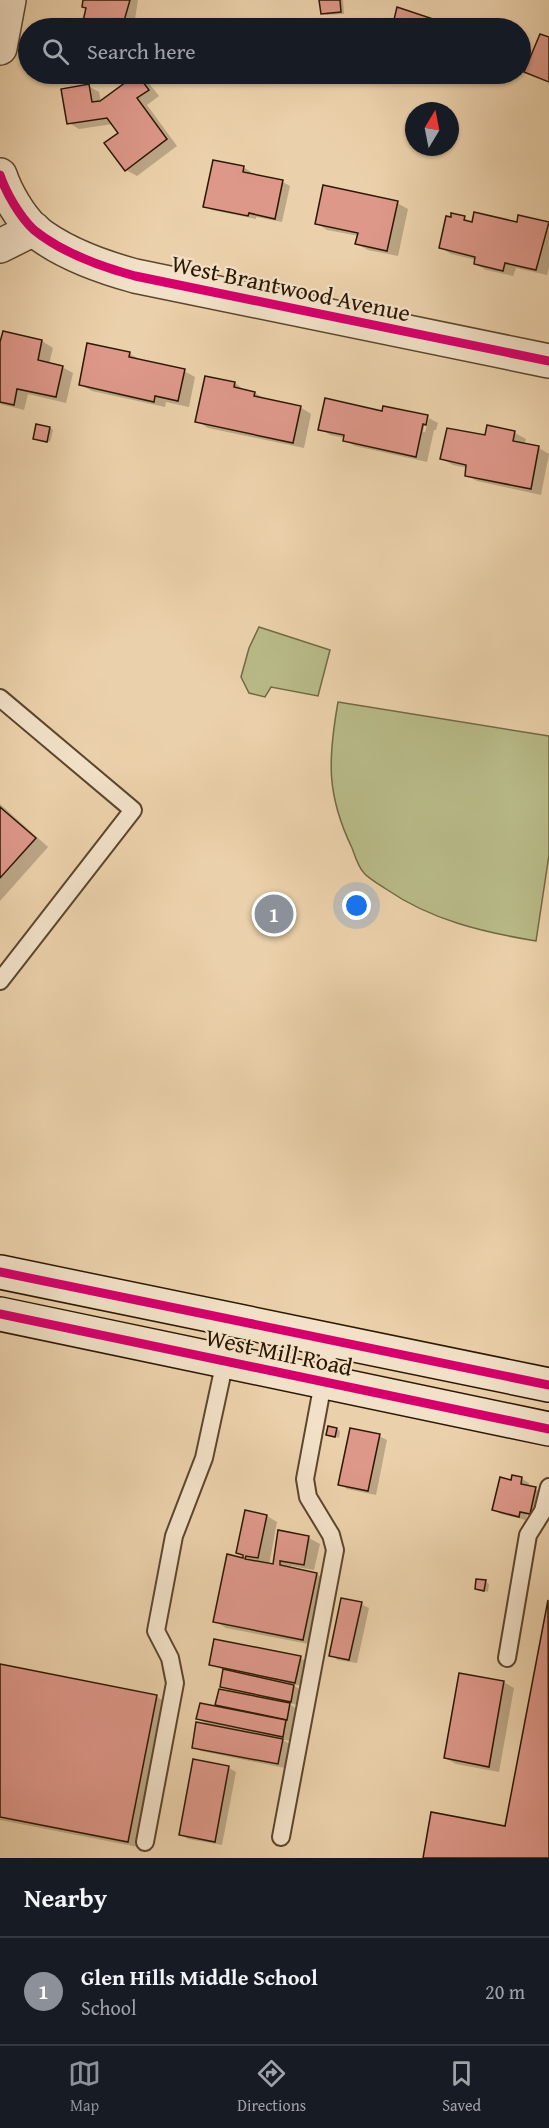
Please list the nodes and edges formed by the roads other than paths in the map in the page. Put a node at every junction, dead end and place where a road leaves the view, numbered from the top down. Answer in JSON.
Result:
{"nodes":[{"id":1,"x":9,"y":0,"type":"edge"},
{"id":2,"x":0,"y":48,"type":"edge"},
{"id":3,"x":0,"y":175,"type":"edge"},
{"id":4,"x":34,"y":229,"type":"junction"},
{"id":5,"x":0,"y":246,"type":"edge"},
{"id":6,"x":549,"y":361,"type":"edge"},
{"id":7,"x":0,"y":698,"type":"edge"},
{"id":8,"x":0,"y":981,"type":"edge"},
{"id":9,"x":0,"y":1272,"type":"edge"},
{"id":10,"x":0,"y":1314,"type":"edge"},
{"id":11,"x":331,"y":1340,"type":"junction"},
{"id":12,"x":225,"y":1361,"type":"junction"},
{"id":13,"x":323,"y":1381,"type":"junction"},
{"id":14,"x":549,"y":1384,"type":"edge"},
{"id":15,"x":549,"y":1429,"type":"edge"},
{"id":16,"x":549,"y":1487,"type":"edge"},
{"id":17,"x":507,"y":1658,"type":"dead end"},
{"id":18,"x":281,"y":1837,"type":"dead end"},
{"id":19,"x":145,"y":1842,"type":"dead end"}],
"edges":[{"from":1,"to":2,"type":"main road"},
{"from":3,"to":4,"type":"main road"},
{"from":4,"to":5,"type":"main road"},
{"from":4,"to":6,"type":"main road","name":"West Brantwood Avenue"},
{"from":7,"to":8,"type":"lane"},
{"from":9,"to":11,"type":"main road","name":"West Mill Road"},
{"from":10,"to":12,"type":"main road","name":"West Mill Road"},
{"from":11,"to":13,"type":"lane"},
{"from":11,"to":14,"type":"main road","name":"West Mill Road"},
{"from":12,"to":13,"type":"main road","name":"West Mill Road"},
{"from":12,"to":19,"type":"lane"},
{"from":13,"to":15,"type":"main road","name":"West Mill Road"},
{"from":13,"to":18,"type":"lane"},
{"from":16,"to":17,"type":"lane"}]}
